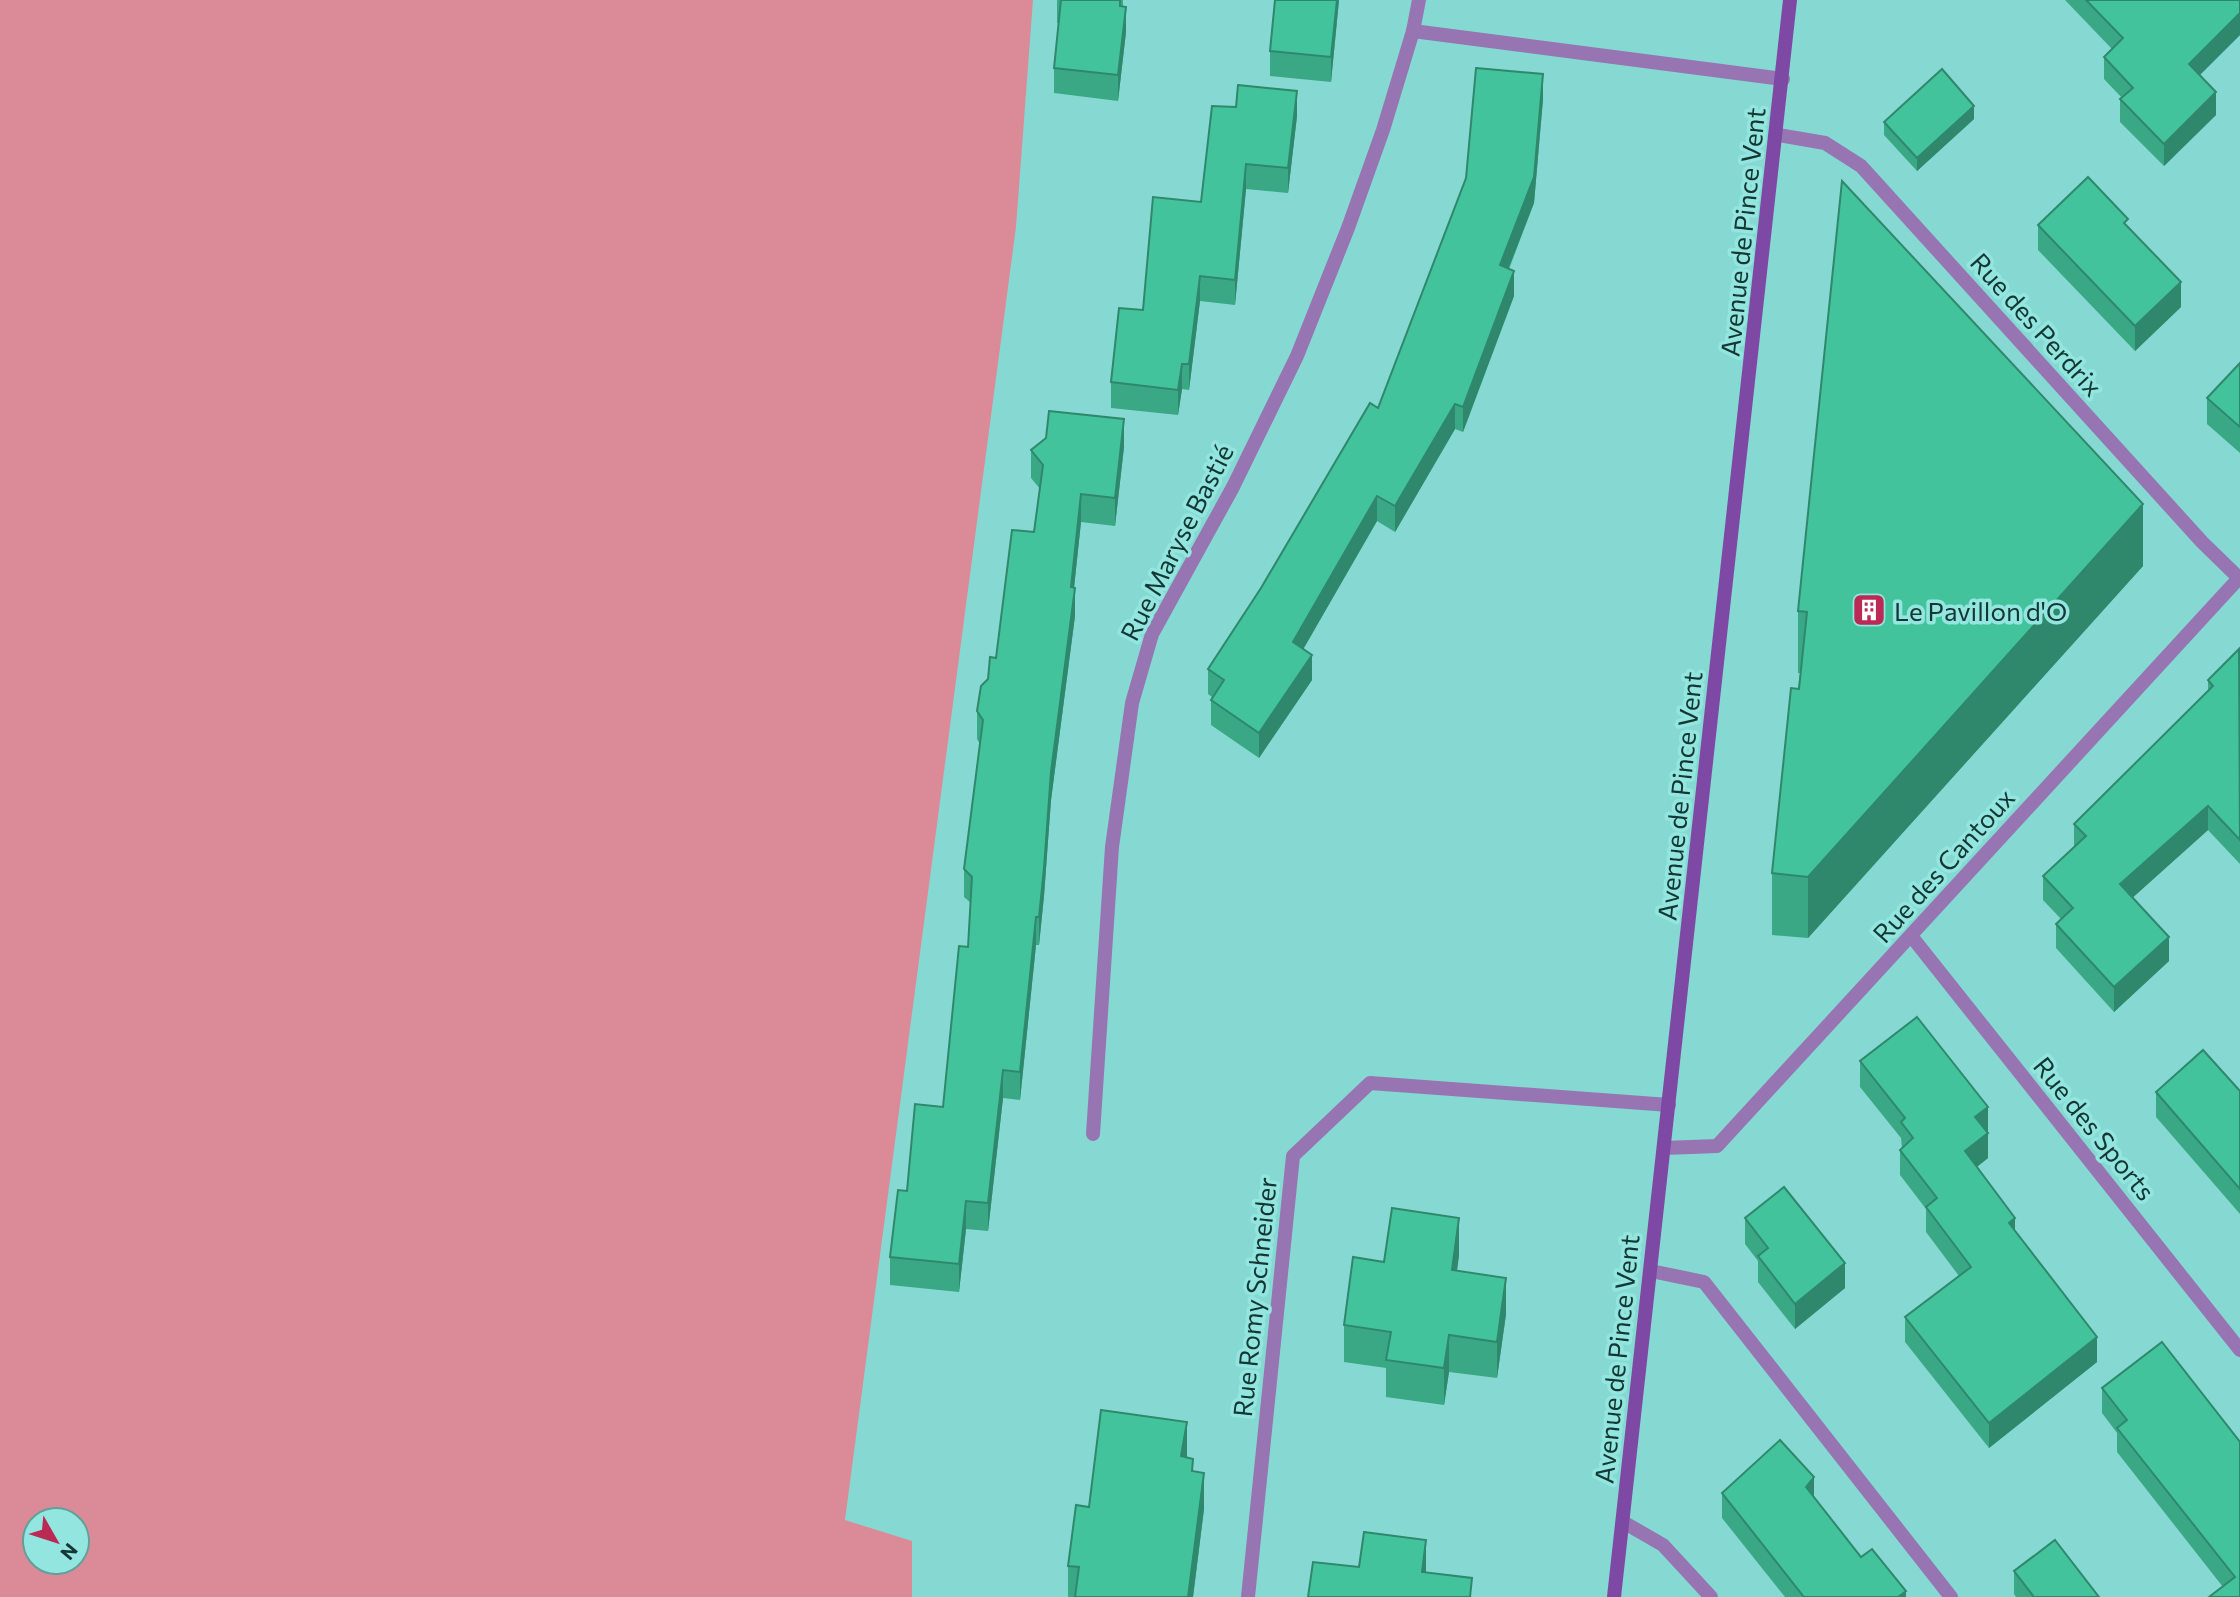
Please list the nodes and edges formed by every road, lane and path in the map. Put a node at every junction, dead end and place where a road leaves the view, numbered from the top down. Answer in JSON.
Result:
{"nodes":[{"id":1,"x":1419,"y":0,"type":"edge"},
{"id":2,"x":1790,"y":0,"type":"edge"},
{"id":3,"x":1413,"y":31,"type":"junction"},
{"id":4,"x":1783,"y":79,"type":"junction"},
{"id":5,"x":1778,"y":135,"type":"junction"},
{"id":6,"x":2240,"y":578,"type":"edge"},
{"id":7,"x":1912,"y":937,"type":"junction"},
{"id":8,"x":1669,"y":1105,"type":"junction"},
{"id":9,"x":1093,"y":1134,"type":"dead end"},
{"id":10,"x":1664,"y":1148,"type":"junction"},
{"id":11,"x":1651,"y":1271,"type":"junction"},
{"id":12,"x":2240,"y":1350,"type":"edge"},
{"id":13,"x":1623,"y":1522,"type":"junction"},
{"id":14,"x":1248,"y":1597,"type":"edge"},
{"id":15,"x":1614,"y":1597,"type":"edge"},
{"id":16,"x":1711,"y":1597,"type":"edge"},
{"id":17,"x":1951,"y":1597,"type":"edge"}],
"edges":[{"from":1,"to":3,"type":"street","name":"Rue Maryse Bastié"},
{"from":2,"to":4,"type":"main road","name":"Avenue de Pince Vent"},
{"from":3,"to":4,"type":"street"},
{"from":3,"to":9,"type":"street","name":"Rue Maryse Bastié"},
{"from":4,"to":5,"type":"main road","name":"Avenue de Pince Vent"},
{"from":5,"to":6,"type":"street","name":"Rue des Perdrix"},
{"from":5,"to":8,"type":"main road","name":"Avenue de Pince Vent"},
{"from":6,"to":7,"type":"street","name":"Rue des Cantoux"},
{"from":7,"to":10,"type":"street","name":"Rue des Cantoux"},
{"from":7,"to":12,"type":"street","name":"Rue des Sports"},
{"from":8,"to":10,"type":"main road","name":"Avenue de Pince Vent"},
{"from":8,"to":14,"type":"street","name":"Rue Romy Schneider"},
{"from":10,"to":11,"type":"main road","name":"Avenue de Pince Vent"},
{"from":11,"to":13,"type":"main road","name":"Avenue de Pince Vent"},
{"from":11,"to":17,"type":"street"},
{"from":13,"to":15,"type":"main road","name":"Avenue de Pince Vent"},
{"from":13,"to":16,"type":"street"}]}
